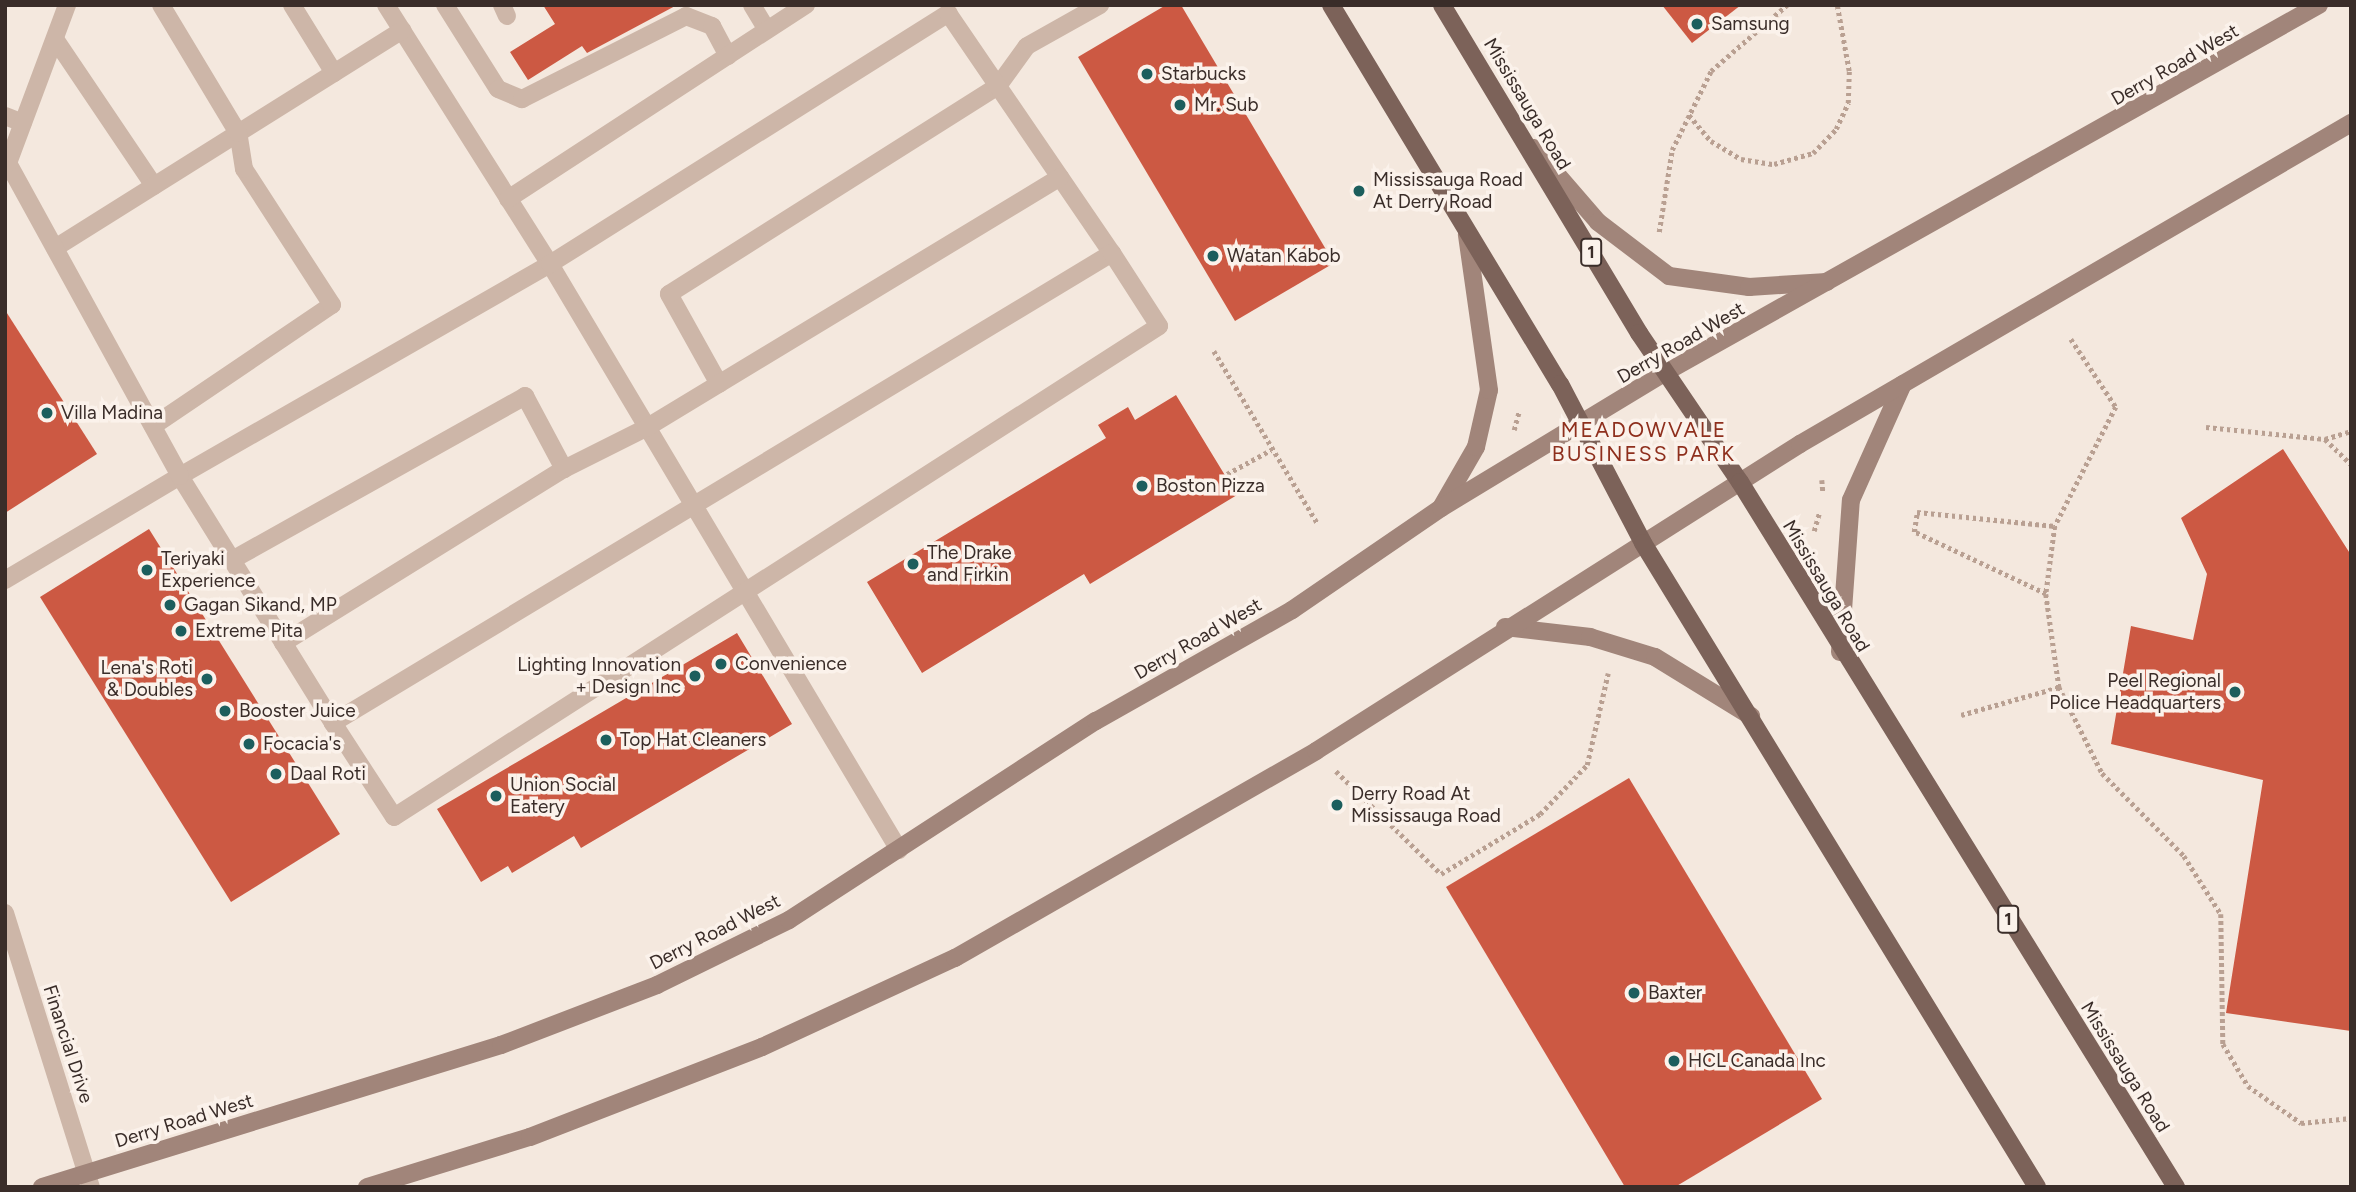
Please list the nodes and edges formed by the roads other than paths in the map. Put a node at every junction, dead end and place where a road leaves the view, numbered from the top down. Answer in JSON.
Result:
{"nodes":[{"id":1,"x":67,"y":5,"type":"edge"},
{"id":2,"x":161,"y":5,"type":"edge"},
{"id":3,"x":292,"y":5,"type":"edge"},
{"id":4,"x":386,"y":5,"type":"edge"},
{"id":5,"x":445,"y":5,"type":"edge"},
{"id":6,"x":752,"y":5,"type":"edge"},
{"id":7,"x":806,"y":5,"type":"edge"},
{"id":8,"x":1100,"y":5,"type":"edge"},
{"id":9,"x":1331,"y":5,"type":"edge"},
{"id":10,"x":1442,"y":5,"type":"edge"},
{"id":11,"x":2319,"y":5,"type":"edge"},
{"id":12,"x":945,"y":9,"type":"edge"},
{"id":13,"x":402,"y":30,"type":"junction"},
{"id":14,"x":767,"y":30,"type":"junction"},
{"id":15,"x":55,"y":39,"type":"junction"},
{"id":16,"x":728,"y":56,"type":"junction"},
{"id":17,"x":334,"y":73,"type":"junction"},
{"id":18,"x":998,"y":86,"type":"junction"},
{"id":19,"x":5,"y":116,"type":"edge"},
{"id":20,"x":23,"y":123,"type":"junction"},
{"id":21,"x":2351,"y":123,"type":"edge"},
{"id":22,"x":1519,"y":131,"type":"junction"},
{"id":23,"x":238,"y":132,"type":"junction"},
{"id":24,"x":1060,"y":177,"type":"junction"},
{"id":25,"x":155,"y":186,"type":"junction"},
{"id":26,"x":508,"y":199,"type":"junction"},
{"id":27,"x":1467,"y":235,"type":"junction"},
{"id":28,"x":55,"y":248,"type":"junction"},
{"id":29,"x":1112,"y":253,"type":"junction"},
{"id":30,"x":550,"y":264,"type":"junction"},
{"id":31,"x":1831,"y":282,"type":"junction"},
{"id":32,"x":1665,"y":372,"type":"junction"},
{"id":33,"x":719,"y":384,"type":"junction"},
{"id":34,"x":1902,"y":384,"type":"junction"},
{"id":35,"x":153,"y":426,"type":"junction"},
{"id":36,"x":1583,"y":426,"type":"junction"},
{"id":37,"x":646,"y":428,"type":"junction"},
{"id":38,"x":564,"y":469,"type":"junction"},
{"id":39,"x":180,"y":476,"type":"junction"},
{"id":40,"x":1740,"y":482,"type":"junction"},
{"id":41,"x":1441,"y":508,"type":"junction"},
{"id":42,"x":694,"y":509,"type":"junction"},
{"id":43,"x":1643,"y":544,"type":"junction"},
{"id":44,"x":232,"y":560,"type":"junction"},
{"id":45,"x":5,"y":580,"type":"edge"},
{"id":46,"x":743,"y":593,"type":"junction"},
{"id":47,"x":1505,"y":627,"type":"junction"},
{"id":48,"x":283,"y":643,"type":"junction"},
{"id":49,"x":1840,"y":652,"type":"junction"},
{"id":50,"x":1756,"y":719,"type":"junction"},
{"id":51,"x":333,"y":723,"type":"junction"},
{"id":52,"x":899,"y":850,"type":"junction"},
{"id":53,"x":5,"y":913,"type":"edge"},
{"id":54,"x":89,"y":1180,"type":"edge"},
{"id":55,"x":42,"y":1187,"type":"edge"},
{"id":56,"x":367,"y":1187,"type":"edge"},
{"id":57,"x":2037,"y":1187,"type":"edge"},
{"id":58,"x":2176,"y":1187,"type":"edge"}],
"edges":[{"from":1,"to":15,"type":"street"},
{"from":2,"to":23,"type":"street"},
{"from":3,"to":17,"type":"street"},
{"from":4,"to":13,"type":"street"},
{"from":5,"to":16,"type":"street"},
{"from":6,"to":14,"type":"street"},
{"from":7,"to":14,"type":"street"},
{"from":8,"to":18,"type":"street"},
{"from":9,"to":27,"type":"main road"},
{"from":10,"to":22,"type":"main road","name":"Mississauga Road","number":"1"},
{"from":11,"to":31,"type":"main road","name":"Derry Road West"},
{"from":12,"to":18,"type":"street"},
{"from":12,"to":30,"type":"street"},
{"from":13,"to":17,"type":"street"},
{"from":13,"to":26,"type":"street"},
{"from":14,"to":16,"type":"street"},
{"from":15,"to":20,"type":"street"},
{"from":15,"to":25,"type":"street"},
{"from":16,"to":26,"type":"street"},
{"from":17,"to":23,"type":"street"},
{"from":18,"to":24,"type":"street"},
{"from":18,"to":33,"type":"street"},
{"from":19,"to":20,"type":"street"},
{"from":20,"to":28,"type":"street"},
{"from":21,"to":34,"type":"main road"},
{"from":22,"to":31,"type":"main road"},
{"from":22,"to":32,"type":"main road","name":"Mississauga Road","number":"1"},
{"from":23,"to":25,"type":"street"},
{"from":23,"to":35,"type":"street"},
{"from":24,"to":29,"type":"street"},
{"from":24,"to":33,"type":"street"},
{"from":25,"to":28,"type":"street"},
{"from":26,"to":30,"type":"street"},
{"from":27,"to":36,"type":"main road"},
{"from":27,"to":41,"type":"main road"},
{"from":28,"to":35,"type":"street"},
{"from":29,"to":42,"type":"street"},
{"from":29,"to":46,"type":"street"},
{"from":30,"to":37,"type":"street"},
{"from":30,"to":39,"type":"street"},
{"from":31,"to":32,"type":"main road","name":"Derry Road West"},
{"from":32,"to":36,"type":"main road","name":"Derry Road West"},
{"from":32,"to":40,"type":"main road","name":"Mississauga Road","number":"1"},
{"from":33,"to":37,"type":"street"},
{"from":34,"to":40,"type":"main road"},
{"from":34,"to":49,"type":"main road"},
{"from":35,"to":39,"type":"street"},
{"from":36,"to":41,"type":"main road","name":"Derry Road West"},
{"from":36,"to":43,"type":"main road"},
{"from":37,"to":38,"type":"street"},
{"from":37,"to":42,"type":"street"},
{"from":38,"to":44,"type":"street"},
{"from":38,"to":48,"type":"street"},
{"from":39,"to":44,"type":"street"},
{"from":39,"to":45,"type":"street"},
{"from":40,"to":43,"type":"main road"},
{"from":40,"to":49,"type":"main road","name":"Mississauga Road","number":"1"},
{"from":41,"to":52,"type":"main road","name":"Derry Road West"},
{"from":42,"to":46,"type":"street"},
{"from":42,"to":51,"type":"street"},
{"from":43,"to":47,"type":"main road"},
{"from":43,"to":50,"type":"main road"},
{"from":44,"to":48,"type":"street"},
{"from":46,"to":51,"type":"street"},
{"from":46,"to":52,"type":"street"},
{"from":47,"to":50,"type":"main road"},
{"from":47,"to":56,"type":"main road"},
{"from":48,"to":51,"type":"street"},
{"from":49,"to":58,"type":"main road","name":"Mississauga Road","number":"1"},
{"from":50,"to":57,"type":"main road"},
{"from":52,"to":54,"type":"main road","name":"Derry Road West"},
{"from":53,"to":54,"type":"street","name":"Financial Drive"},
{"from":54,"to":55,"type":"main road","name":"Derry Road West"}]}
